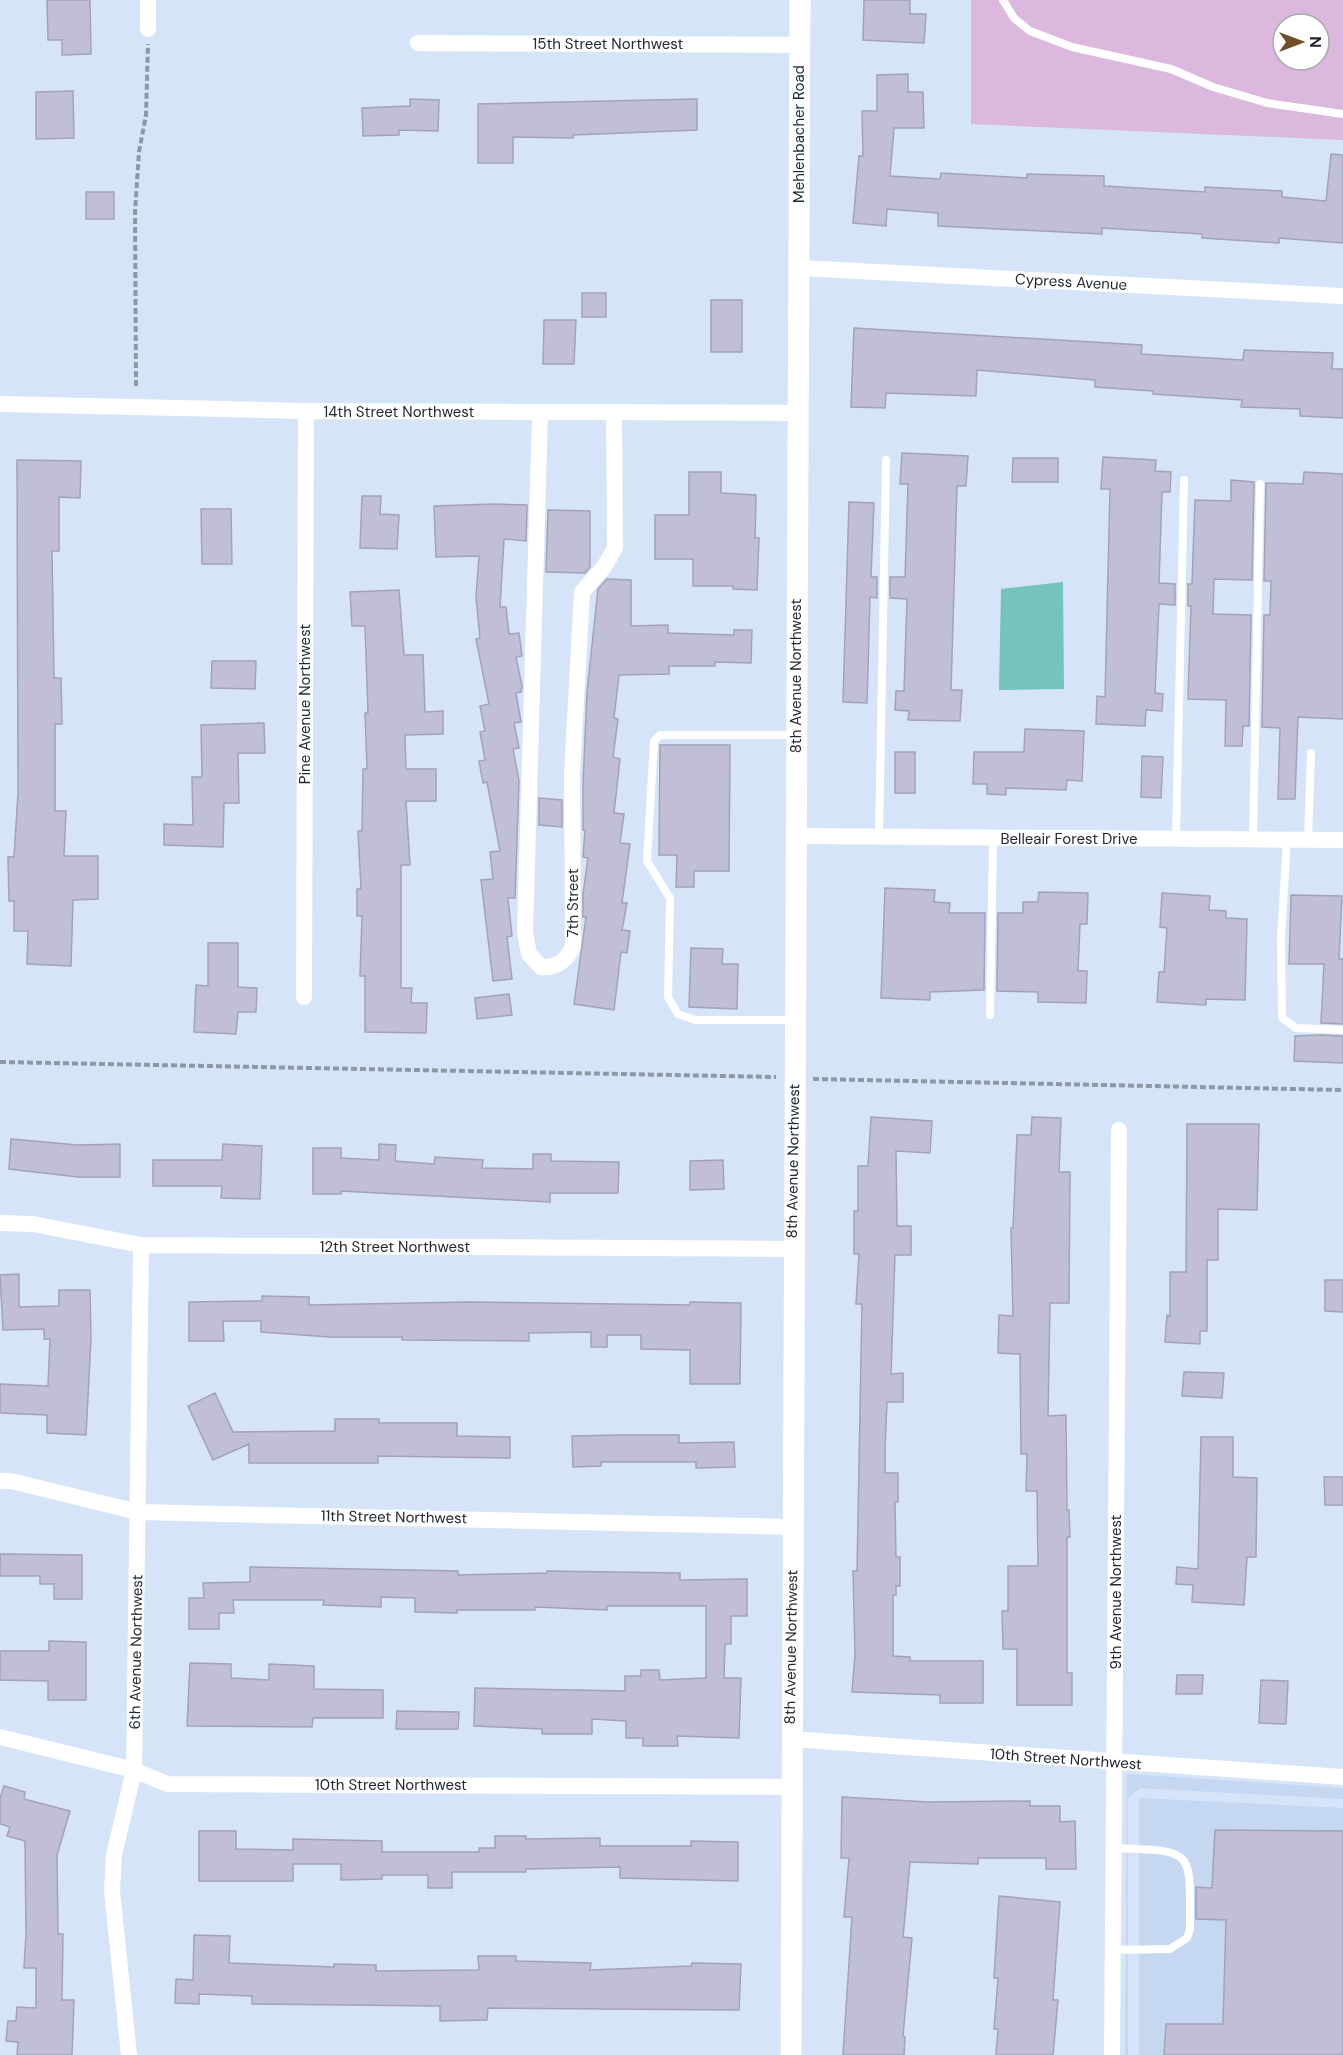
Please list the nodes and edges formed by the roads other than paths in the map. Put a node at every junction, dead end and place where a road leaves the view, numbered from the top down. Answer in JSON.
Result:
{"nodes":[{"id":1,"x":147,"y":0,"type":"edge"},
{"id":2,"x":800,"y":0,"type":"edge"},
{"id":3,"x":1003,"y":0,"type":"edge"},
{"id":4,"x":148,"y":29,"type":"road end"},
{"id":5,"x":418,"y":43,"type":"dead end"},
{"id":6,"x":798,"y":45,"type":"junction"},
{"id":7,"x":1343,"y":114,"type":"edge"},
{"id":8,"x":799,"y":268,"type":"junction"},
{"id":9,"x":1343,"y":296,"type":"edge"},
{"id":10,"x":0,"y":404,"type":"edge"},
{"id":11,"x":306,"y":411,"type":"junction"},
{"id":12,"x":540,"y":413,"type":"junction"},
{"id":13,"x":798,"y":413,"type":"junction"},
{"id":14,"x":614,"y":414,"type":"junction"},
{"id":15,"x":886,"y":460,"type":"dead end"},
{"id":16,"x":1185,"y":480,"type":"dead end"},
{"id":17,"x":1260,"y":484,"type":"dead end"},
{"id":18,"x":796,"y":735,"type":"junction"},
{"id":19,"x":1311,"y":753,"type":"dead end"},
{"id":20,"x":795,"y":836,"type":"junction"},
{"id":21,"x":879,"y":837,"type":"junction"},
{"id":22,"x":993,"y":838,"type":"junction"},
{"id":23,"x":1176,"y":839,"type":"junction"},
{"id":24,"x":1253,"y":840,"type":"junction"},
{"id":25,"x":1287,"y":840,"type":"junction"},
{"id":26,"x":1308,"y":840,"type":"junction"},
{"id":27,"x":1343,"y":840,"type":"edge"},
{"id":28,"x":304,"y":997,"type":"dead end"},
{"id":29,"x":990,"y":1015,"type":"dead end"},
{"id":30,"x":794,"y":1020,"type":"junction"},
{"id":31,"x":1343,"y":1030,"type":"edge"},
{"id":32,"x":1119,"y":1130,"type":"dead end"},
{"id":33,"x":0,"y":1223,"type":"edge"},
{"id":34,"x":141,"y":1245,"type":"junction"},
{"id":35,"x":792,"y":1249,"type":"junction"},
{"id":36,"x":0,"y":1481,"type":"edge"},
{"id":37,"x":138,"y":1512,"type":"junction"},
{"id":38,"x":792,"y":1527,"type":"junction"},
{"id":39,"x":0,"y":1737,"type":"edge"},
{"id":40,"x":790,"y":1739,"type":"junction"},
{"id":41,"x":1115,"y":1762,"type":"junction"},
{"id":42,"x":134,"y":1770,"type":"junction"},
{"id":43,"x":1343,"y":1777,"type":"edge"},
{"id":44,"x":790,"y":1786,"type":"junction"},
{"id":45,"x":1114,"y":1848,"type":"junction"},
{"id":46,"x":1113,"y":1950,"type":"junction"},
{"id":47,"x":129,"y":2055,"type":"edge"},
{"id":48,"x":791,"y":2055,"type":"edge"},
{"id":49,"x":1113,"y":2055,"type":"edge"}],
"edges":[{"from":1,"to":4,"type":"street"},
{"from":2,"to":6,"type":"street","name":"Mehlenbacher Road"},
{"from":3,"to":7,"type":"lane"},
{"from":5,"to":6,"type":"street","name":"15th Street Northwest"},
{"from":6,"to":8,"type":"street","name":"Mehlenbacher Road"},
{"from":8,"to":9,"type":"street","name":"Cypress Avenue"},
{"from":8,"to":13,"type":"street","name":"8th Avenue Northwest"},
{"from":10,"to":11,"type":"street","name":"14th Street Northwest"},
{"from":11,"to":12,"type":"street","name":"14th Street Northwest"},
{"from":11,"to":28,"type":"street","name":"Pine Avenue Northwest"},
{"from":12,"to":14,"type":"street","name":"14th Street Northwest"},
{"from":12,"to":14,"type":"street","name":"7th Street"},
{"from":13,"to":14,"type":"street","name":"14th Street Northwest"},
{"from":13,"to":18,"type":"street","name":"8th Avenue Northwest"},
{"from":15,"to":21,"type":"lane"},
{"from":16,"to":23,"type":"lane"},
{"from":17,"to":24,"type":"lane"},
{"from":18,"to":20,"type":"street","name":"8th Avenue Northwest"},
{"from":18,"to":30,"type":"lane"},
{"from":19,"to":26,"type":"lane"},
{"from":20,"to":21,"type":"street","name":"Belleair Forest Drive"},
{"from":20,"to":30,"type":"street","name":"8th Avenue Northwest"},
{"from":21,"to":22,"type":"street","name":"Belleair Forest Drive"},
{"from":22,"to":23,"type":"street","name":"Belleair Forest Drive"},
{"from":22,"to":29,"type":"lane"},
{"from":23,"to":24,"type":"street","name":"Belleair Forest Drive"},
{"from":24,"to":25,"type":"street","name":"Belleair Forest Drive"},
{"from":25,"to":26,"type":"street","name":"Belleair Forest Drive"},
{"from":25,"to":31,"type":"lane"},
{"from":26,"to":27,"type":"street","name":"Belleair Forest Drive"},
{"from":30,"to":35,"type":"street","name":"8th Avenue Northwest"},
{"from":32,"to":41,"type":"street","name":"9th Avenue Northwest"},
{"from":33,"to":34,"type":"street","name":"12th Street Northwest"},
{"from":34,"to":35,"type":"street","name":"12th Street Northwest"},
{"from":34,"to":37,"type":"street","name":"6th Avenue Northwest"},
{"from":35,"to":38,"type":"street","name":"8th Avenue Northwest"},
{"from":36,"to":37,"type":"street","name":"11th Street Northwest"},
{"from":37,"to":38,"type":"street","name":"11th Street Northwest"},
{"from":37,"to":42,"type":"street","name":"6th Avenue Northwest"},
{"from":38,"to":40,"type":"street","name":"8th Avenue Northwest"},
{"from":39,"to":42,"type":"street","name":"10th Street Northwest"},
{"from":40,"to":41,"type":"street","name":"10th Street Northwest"},
{"from":40,"to":44,"type":"street","name":"8th Avenue Northwest"},
{"from":41,"to":43,"type":"street","name":"10th Street Northwest"},
{"from":41,"to":45,"type":"street","name":"9th Avenue Northwest"},
{"from":42,"to":44,"type":"street","name":"10th Street Northwest"},
{"from":42,"to":47,"type":"street","name":"6th Avenue Northwest"},
{"from":44,"to":48,"type":"street","name":"8th Avenue Northwest"},
{"from":45,"to":46,"type":"street","name":"9th Avenue Northwest"},
{"from":45,"to":46,"type":"lane"},
{"from":46,"to":49,"type":"street","name":"9th Avenue Northwest"}]}
